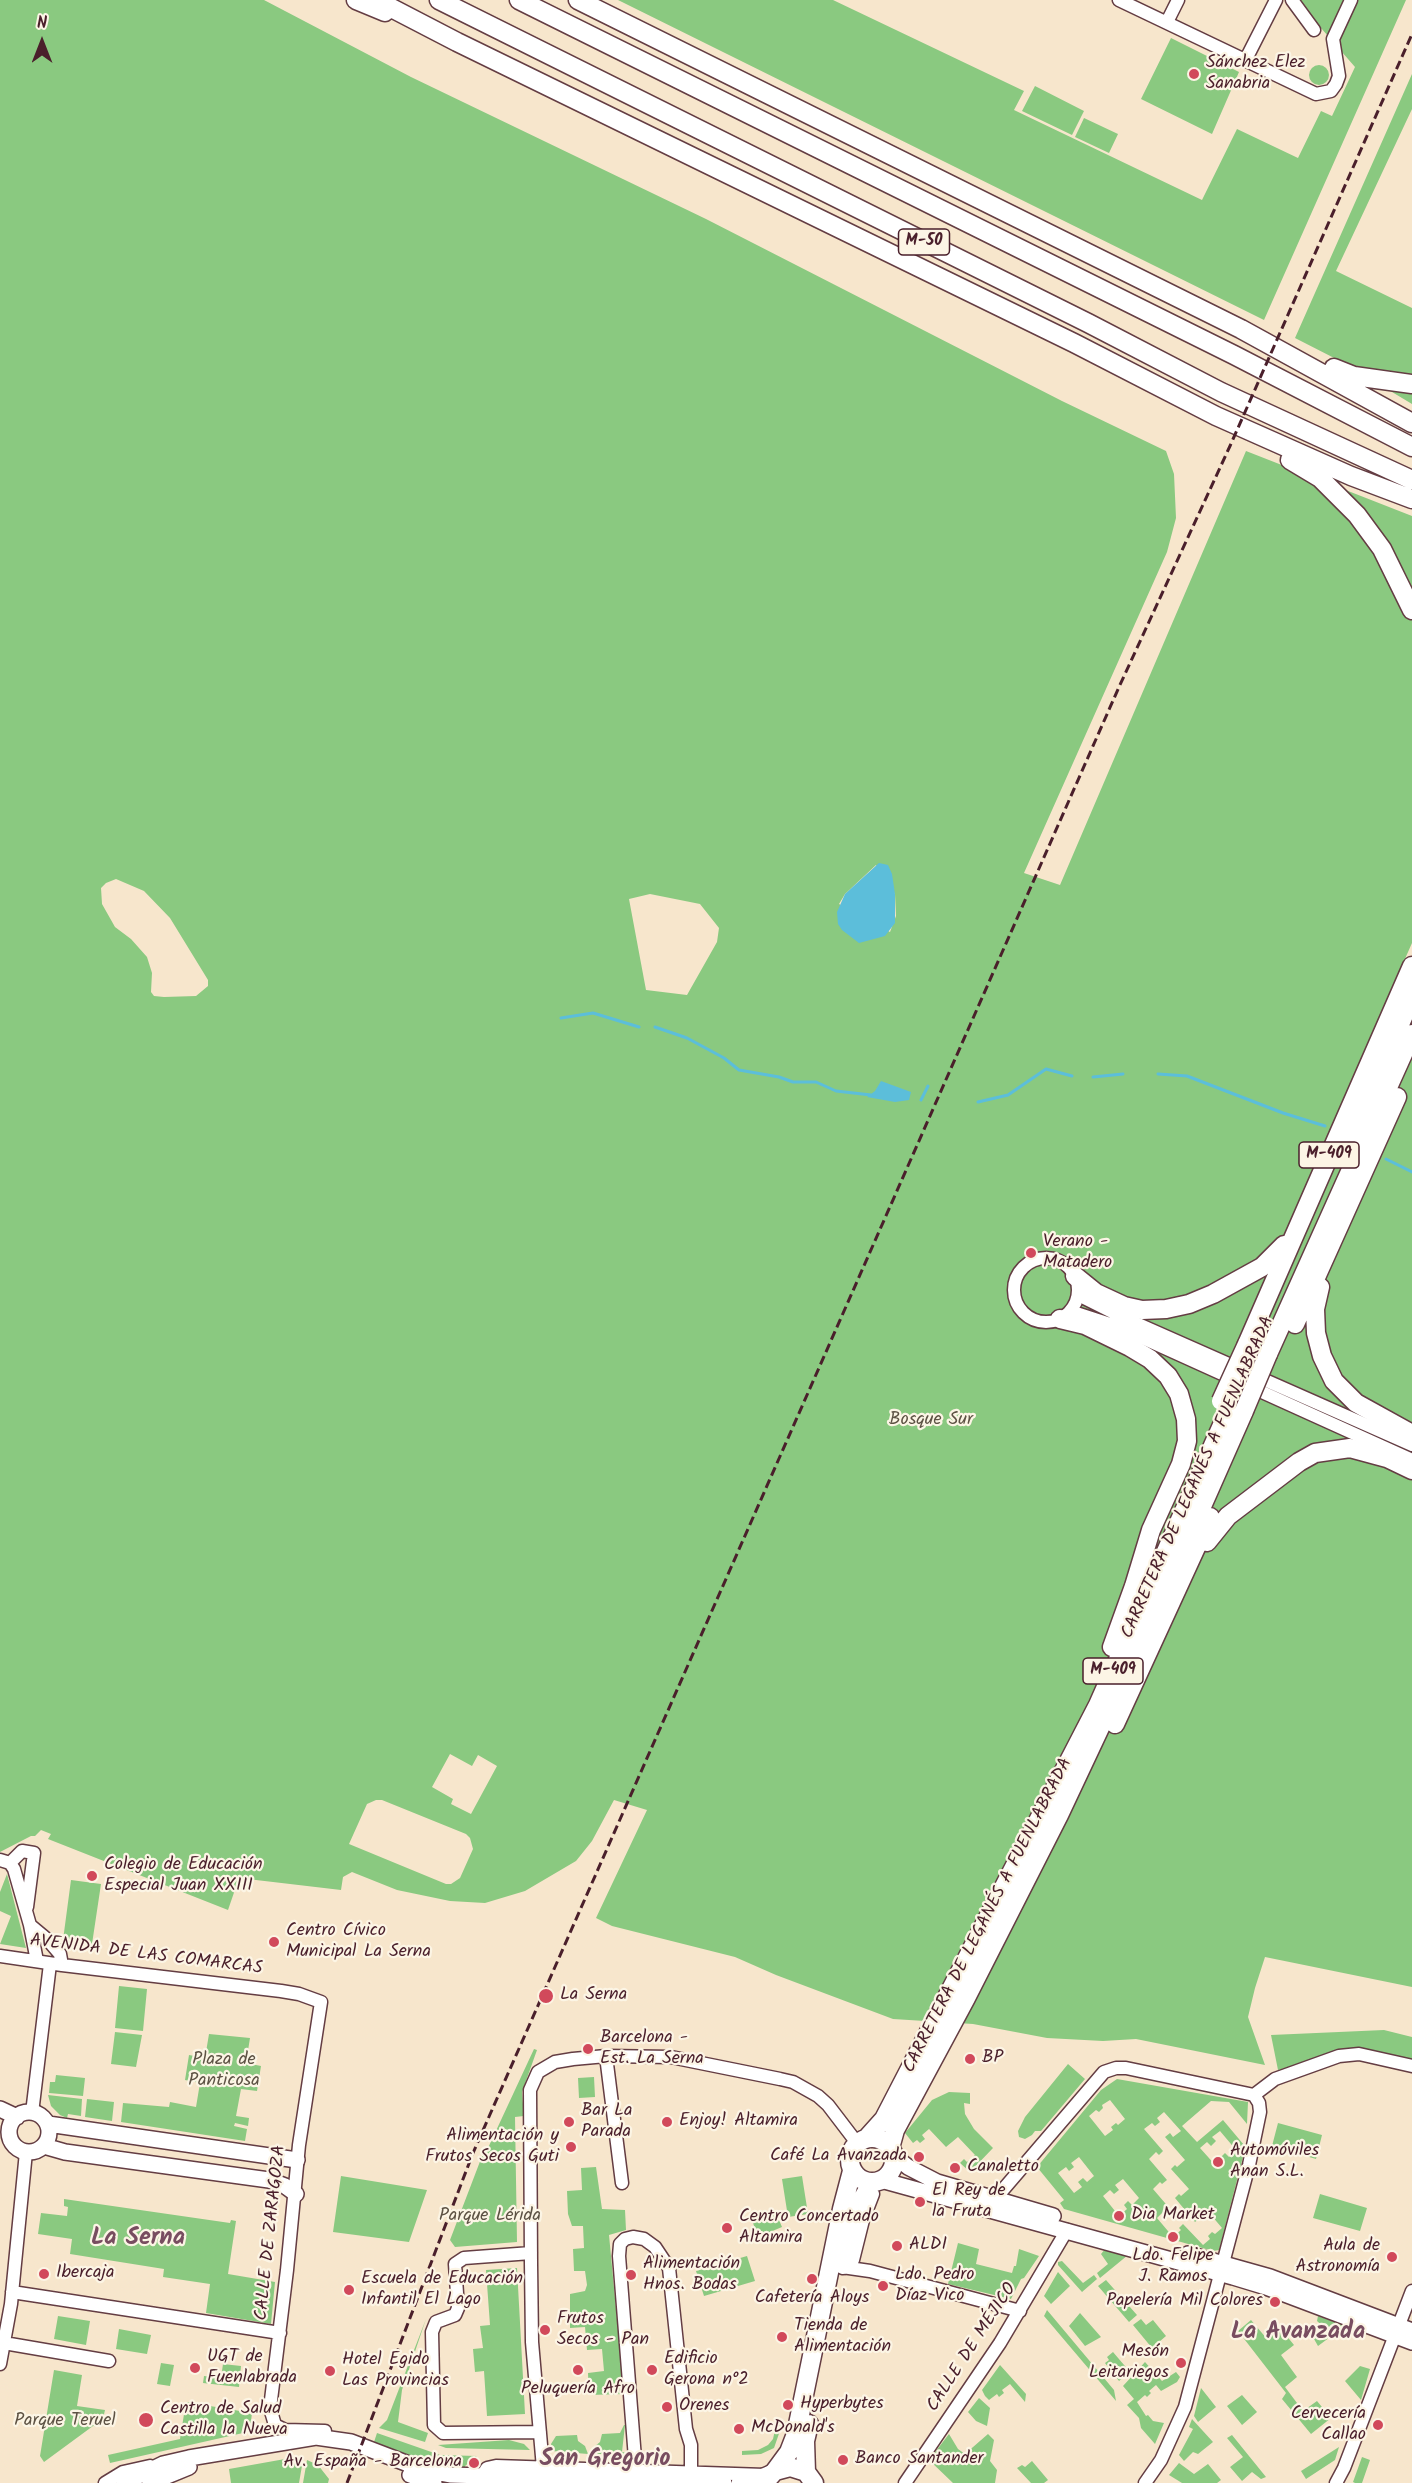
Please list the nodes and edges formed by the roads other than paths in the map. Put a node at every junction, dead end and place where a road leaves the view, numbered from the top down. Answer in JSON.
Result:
{"nodes":[{"id":1,"x":356,"y":0,"type":"edge"},
{"id":2,"x":376,"y":0,"type":"edge"},
{"id":3,"x":439,"y":0,"type":"edge"},
{"id":4,"x":519,"y":0,"type":"edge"},
{"id":5,"x":578,"y":0,"type":"edge"},
{"id":6,"x":1119,"y":0,"type":"edge"},
{"id":7,"x":1178,"y":0,"type":"edge"},
{"id":8,"x":1276,"y":0,"type":"edge"},
{"id":9,"x":1292,"y":0,"type":"edge"},
{"id":10,"x":1351,"y":0,"type":"edge"},
{"id":11,"x":1167,"y":22,"type":"junction"},
{"id":12,"x":1314,"y":30,"type":"dead end"},
{"id":13,"x":457,"y":42,"type":"junction"},
{"id":14,"x":1245,"y":61,"type":"junction"},
{"id":15,"x":1241,"y":329,"type":"junction"},
{"id":16,"x":1412,"y":384,"type":"edge"},
{"id":17,"x":1216,"y":416,"type":"junction"},
{"id":18,"x":1412,"y":423,"type":"edge"},
{"id":19,"x":1412,"y":447,"type":"edge"},
{"id":20,"x":1412,"y":480,"type":"edge"},
{"id":21,"x":1412,"y":499,"type":"edge"},
{"id":22,"x":1412,"y":610,"type":"edge"},
{"id":23,"x":1410,"y":977,"type":"edge"},
{"id":24,"x":1412,"y":1034,"type":"edge"},
{"id":25,"x":1412,"y":1062,"type":"edge"},
{"id":26,"x":1358,"y":1086,"type":"junction"},
{"id":27,"x":1327,"y":1256,"type":"junction"},
{"id":28,"x":1077,"y":1282,"type":"junction"},
{"id":29,"x":1065,"y":1315,"type":"junction"},
{"id":30,"x":1262,"y":1352,"type":"junction"},
{"id":31,"x":1237,"y":1408,"type":"junction"},
{"id":32,"x":1412,"y":1434,"type":"edge"},
{"id":33,"x":1412,"y":1445,"type":"edge"},
{"id":34,"x":1412,"y":1461,"type":"edge"},
{"id":35,"x":1412,"y":1470,"type":"edge"},
{"id":36,"x":1190,"y":1565,"type":"junction"},
{"id":37,"x":1112,"y":1647,"type":"junction"},
{"id":38,"x":1059,"y":1815,"type":"junction"},
{"id":39,"x":5,"y":1862,"type":"edge"},
{"id":40,"x":26,"y":1912,"type":"junction"},
{"id":41,"x":30,"y":1925,"type":"junction"},
{"id":42,"x":982,"y":1930,"type":"junction"},
{"id":43,"x":0,"y":1956,"type":"edge"},
{"id":44,"x":37,"y":1961,"type":"junction"},
{"id":45,"x":56,"y":1965,"type":"junction"},
{"id":46,"x":321,"y":2002,"type":"joint"},
{"id":47,"x":606,"y":2056,"type":"junction"},
{"id":48,"x":1412,"y":2066,"type":"edge"},
{"id":49,"x":1254,"y":2095,"type":"junction"},
{"id":50,"x":0,"y":2109,"type":"edge"},
{"id":51,"x":32,"y":2113,"type":"junction"},
{"id":52,"x":16,"y":2117,"type":"junction"},
{"id":53,"x":48,"y":2124,"type":"junction"},
{"id":54,"x":6,"y":2139,"type":"edge"},
{"id":55,"x":862,"y":2141,"type":"junction"},
{"id":56,"x":44,"y":2146,"type":"junction"},
{"id":57,"x":891,"y":2151,"type":"junction"},
{"id":58,"x":26,"y":2152,"type":"junction"},
{"id":59,"x":297,"y":2160,"type":"junction"},
{"id":60,"x":852,"y":2171,"type":"junction"},
{"id":61,"x":877,"y":2181,"type":"junction"},
{"id":62,"x":622,"y":2183,"type":"dead end"},
{"id":63,"x":296,"y":2194,"type":"junction"},
{"id":64,"x":994,"y":2199,"type":"junction"},
{"id":65,"x":1072,"y":2228,"type":"junction"},
{"id":66,"x":531,"y":2253,"type":"junction"},
{"id":67,"x":842,"y":2267,"type":"junction"},
{"id":68,"x":1221,"y":2268,"type":"junction"},
{"id":69,"x":1412,"y":2291,"type":"edge"},
{"id":70,"x":12,"y":2292,"type":"junction"},
{"id":71,"x":1020,"y":2311,"type":"junction"},
{"id":72,"x":1402,"y":2330,"type":"edge"},
{"id":73,"x":280,"y":2333,"type":"junction"},
{"id":74,"x":1412,"y":2342,"type":"edge"},
{"id":75,"x":1,"y":2354,"type":"edge"},
{"id":76,"x":109,"y":2361,"type":"dead end"},
{"id":77,"x":540,"y":2432,"type":"junction"},
{"id":78,"x":351,"y":2442,"type":"junction"},
{"id":79,"x":163,"y":2464,"type":"junction"},
{"id":80,"x":543,"y":2468,"type":"junction"},
{"id":81,"x":636,"y":2471,"type":"junction"},
{"id":82,"x":691,"y":2473,"type":"junction"},
{"id":83,"x":768,"y":2476,"type":"edge"},
{"id":84,"x":483,"y":2479,"type":"edge"},
{"id":85,"x":812,"y":2479,"type":"edge"},
{"id":86,"x":105,"y":2483,"type":"edge"},
{"id":87,"x":124,"y":2483,"type":"edge"},
{"id":88,"x":150,"y":2483,"type":"edge"},
{"id":89,"x":434,"y":2483,"type":"edge"},
{"id":90,"x":724,"y":2483,"type":"edge"},
{"id":91,"x":739,"y":2483,"type":"edge"},
{"id":92,"x":905,"y":2483,"type":"edge"},
{"id":93,"x":1144,"y":2483,"type":"edge"},
{"id":94,"x":1336,"y":2483,"type":"edge"}],
"edges":[{"from":1,"to":13,"type":"highway"},
{"from":2,"to":13,"type":"highway"},
{"from":3,"to":20,"type":"highway","number":"M-50"},
{"from":4,"to":19,"type":"highway","number":"M-50"},
{"from":5,"to":15,"type":"highway"},
{"from":6,"to":11,"type":"street"},
{"from":7,"to":11,"type":"street"},
{"from":8,"to":14,"type":"street"},
{"from":9,"to":12,"type":"street"},
{"from":10,"to":14,"type":"street"},
{"from":11,"to":14,"type":"street"},
{"from":13,"to":17,"type":"highway"},
{"from":15,"to":16,"type":"highway"},
{"from":15,"to":18,"type":"highway"},
{"from":17,"to":21,"type":"highway"},
{"from":17,"to":22,"type":"highway"},
{"from":23,"to":26,"type":"highway","number":"M-409"},
{"from":23,"to":30,"type":"highway","name":"CARRETERA DE LEGANÉS A FUENLABRADA","number":"M-409"},
{"from":24,"to":30,"type":"highway","name":"CARRETERA DE LEGANÉS A FUENLABRADA","number":"M-409"},
{"from":25,"to":27,"type":"highway","number":"M-409"},
{"from":26,"to":28,"type":"highway","number":"M-409"},
{"from":26,"to":30,"type":"highway","number":"M-409"},
{"from":27,"to":30,"type":"highway","number":"M-409"},
{"from":27,"to":32,"type":"highway","number":"M-409"},
{"from":28,"to":29,"type":"street"},
{"from":28,"to":29,"type":"street"},
{"from":28,"to":33,"type":"street"},
{"from":29,"to":34,"type":"street"},
{"from":29,"to":37,"type":"highway","number":"M-409"},
{"from":30,"to":31,"type":"highway","name":"CARRETERA DE LEGANÉS A FUENLABRADA","number":"M-409","bridge":true},
{"from":31,"to":36,"type":"highway","number":"M-409"},
{"from":31,"to":37,"type":"highway","number":"M-409"},
{"from":31,"to":38,"type":"highway","number":"M-409"},
{"from":31,"to":42,"type":"highway","name":"CARRETERA DE LEGANÉS A FUENLABRADA","number":"M-409"},
{"from":35,"to":36,"type":"highway","number":"M-409"},
{"from":36,"to":38,"type":"highway","number":"M-409"},
{"from":37,"to":42,"type":"highway","number":"M-409"},
{"from":38,"to":57,"type":"highway","name":"CARRETERA DE LEGANÉS A FUENLABRADA","number":"M-409"},
{"from":39,"to":40,"type":"street"},
{"from":39,"to":40,"type":"street"},
{"from":40,"to":41,"type":"street"},
{"from":41,"to":44,"type":"street"},
{"from":41,"to":45,"type":"street"},
{"from":42,"to":55,"type":"highway","name":"CARRETERA DE LEGANÉS A FUENLABRADA","number":"M-409"},
{"from":43,"to":44,"type":"street","name":"AVENIDA DE LAS COMARCAS"},
{"from":44,"to":45,"type":"street","name":"AVENIDA DE LAS COMARCAS"},
{"from":45,"to":46,"type":"street","name":"AVENIDA DE LAS COMARCAS"},
{"from":45,"to":51,"type":"street"},
{"from":46,"to":59,"type":"street","name":"CALLE DE ZARAGOZA"},
{"from":47,"to":55,"type":"street"},
{"from":47,"to":62,"type":"street"},
{"from":47,"to":66,"type":"street"},
{"from":48,"to":49,"type":"street"},
{"from":49,"to":64,"type":"street"},
{"from":49,"to":68,"type":"street"},
{"from":50,"to":52,"type":"main road"},
{"from":51,"to":52,"type":"main road"},
{"from":51,"to":53,"type":"main road"},
{"from":52,"to":54,"type":"main road"},
{"from":53,"to":56,"type":"main road"},
{"from":53,"to":59,"type":"main road"},
{"from":54,"to":58,"type":"main road"},
{"from":55,"to":57,"type":"highway"},
{"from":55,"to":60,"type":"highway"},
{"from":56,"to":58,"type":"main road"},
{"from":56,"to":63,"type":"main road"},
{"from":57,"to":61,"type":"highway","number":"M-409"},
{"from":57,"to":64,"type":"main road"},
{"from":58,"to":70,"type":"street"},
{"from":59,"to":63,"type":"street","name":"CALLE DE ZARAGOZA"},
{"from":60,"to":61,"type":"highway"},
{"from":60,"to":83,"type":"highway"},
{"from":61,"to":65,"type":"main road"},
{"from":61,"to":67,"type":"highway","number":"M-409"},
{"from":63,"to":73,"type":"street","name":"CALLE DE ZARAGOZA"},
{"from":64,"to":65,"type":"main road"},
{"from":65,"to":68,"type":"main road"},
{"from":65,"to":71,"type":"street","name":"CALLE DE MÉJICO"},
{"from":66,"to":77,"type":"street"},
{"from":66,"to":77,"type":"street"},
{"from":67,"to":71,"type":"street"},
{"from":67,"to":85,"type":"highway","number":"M-409"},
{"from":68,"to":72,"type":"main road"},
{"from":68,"to":93,"type":"street"},
{"from":69,"to":72,"type":"street"},
{"from":70,"to":73,"type":"street"},
{"from":70,"to":75,"type":"street"},
{"from":71,"to":92,"type":"street","name":"CALLE DE MÉJICO"},
{"from":72,"to":74,"type":"main road"},
{"from":72,"to":94,"type":"street"},
{"from":73,"to":78,"type":"street","name":"CALLE DE ZARAGOZA"},
{"from":75,"to":76,"type":"street"},
{"from":77,"to":80,"type":"street"},
{"from":78,"to":79,"type":"main road"},
{"from":78,"to":84,"type":"main road"},
{"from":79,"to":86,"type":"street"},
{"from":79,"to":87,"type":"main road"},
{"from":80,"to":81,"type":"street"},
{"from":80,"to":84,"type":"street"},
{"from":81,"to":82,"type":"street"},
{"from":81,"to":82,"type":"street"},
{"from":82,"to":83,"type":"street"},
{"from":83,"to":85,"type":"highway","number":"M-409"},
{"from":83,"to":91,"type":"main road"},
{"from":84,"to":90,"type":"main road"},
{"from":88,"to":89,"type":"main road"}]}
